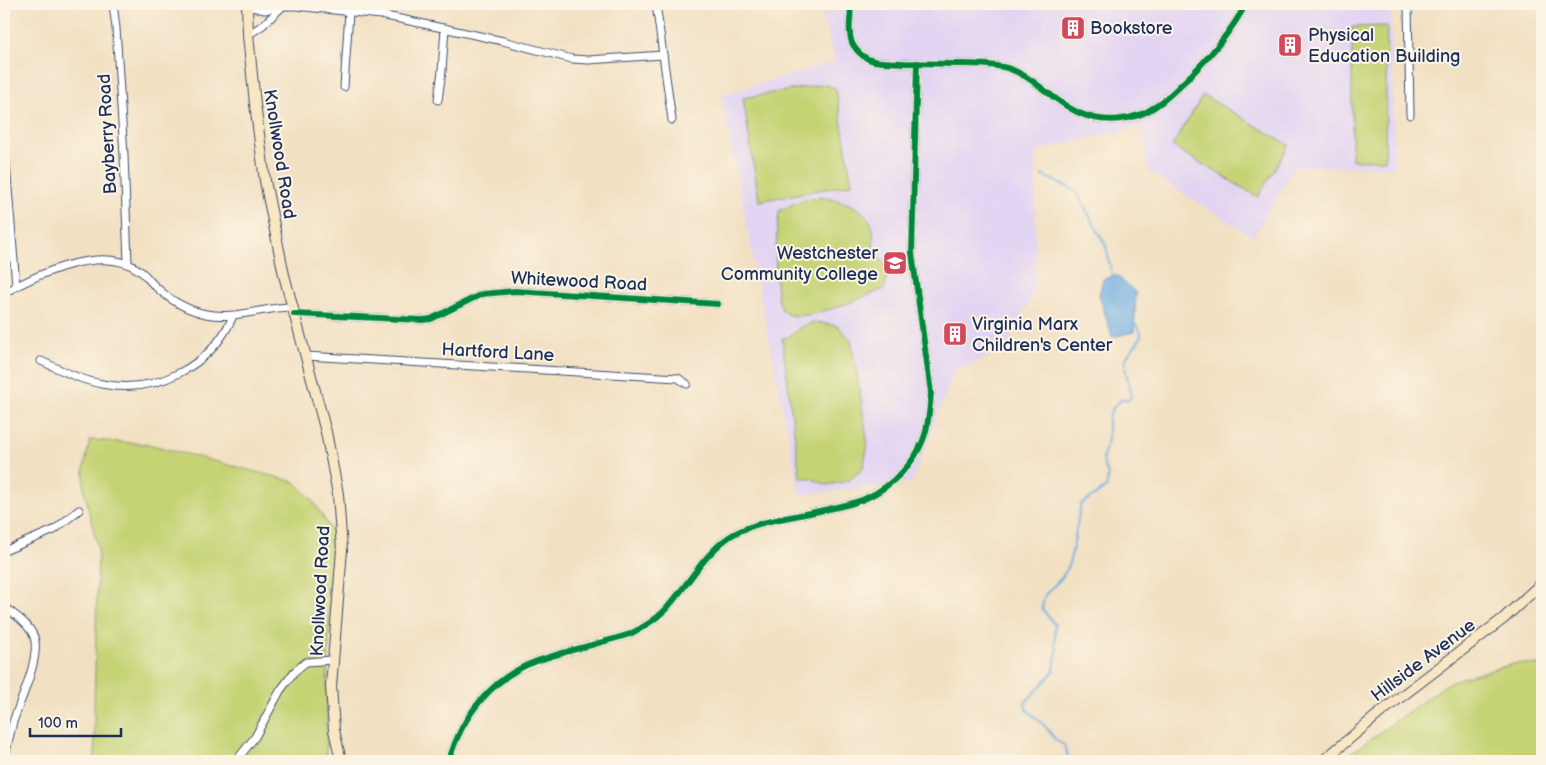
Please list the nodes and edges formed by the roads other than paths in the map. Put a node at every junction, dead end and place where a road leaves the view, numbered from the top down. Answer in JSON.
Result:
{"nodes":[{"id":1,"x":113,"y":4,"type":"edge"},
{"id":2,"x":656,"y":4,"type":"edge"},
{"id":3,"x":851,"y":4,"type":"edge"},
{"id":4,"x":1246,"y":4,"type":"edge"},
{"id":5,"x":1408,"y":4,"type":"edge"},
{"id":6,"x":247,"y":5,"type":"edge"},
{"id":7,"x":284,"y":5,"type":"edge"},
{"id":8,"x":349,"y":12,"type":"junction"},
{"id":9,"x":445,"y":28,"type":"junction"},
{"id":10,"x":248,"y":34,"type":"junction"},
{"id":11,"x":664,"y":54,"type":"junction"},
{"id":12,"x":917,"y":63,"type":"junction"},
{"id":13,"x":344,"y":87,"type":"dead end"},
{"id":14,"x":438,"y":100,"type":"dead end"},
{"id":15,"x":1410,"y":115,"type":"dead end"},
{"id":16,"x":672,"y":120,"type":"dead end"},
{"id":17,"x":4,"y":140,"type":"edge"},
{"id":18,"x":128,"y":263,"type":"junction"},
{"id":19,"x":16,"y":286,"type":"junction"},
{"id":20,"x":4,"y":292,"type":"edge"},
{"id":21,"x":718,"y":304,"type":"dead end"},
{"id":22,"x":293,"y":311,"type":"junction"},
{"id":23,"x":233,"y":316,"type":"junction"},
{"id":24,"x":306,"y":356,"type":"junction"},
{"id":25,"x":41,"y":361,"type":"dead end"},
{"id":26,"x":687,"y":384,"type":"dead end"},
{"id":27,"x":79,"y":510,"type":"dead end"},
{"id":28,"x":4,"y":551,"type":"edge"},
{"id":29,"x":1542,"y":583,"type":"edge"},
{"id":30,"x":4,"y":607,"type":"edge"},
{"id":31,"x":332,"y":660,"type":"junction"},
{"id":32,"x":4,"y":760,"type":"edge"},
{"id":33,"x":236,"y":761,"type":"edge"},
{"id":34,"x":341,"y":761,"type":"edge"},
{"id":35,"x":449,"y":761,"type":"edge"},
{"id":36,"x":1323,"y":761,"type":"edge"}],
"edges":[{"from":1,"to":18,"type":"street","name":"Bayberry Road"},
{"from":2,"to":11,"type":"street"},
{"from":3,"to":12,"type":"street"},
{"from":4,"to":12,"type":"street"},
{"from":5,"to":15,"type":"street"},
{"from":6,"to":7,"type":"street"},
{"from":6,"to":10,"type":"main road","name":"Knollwood Road"},
{"from":7,"to":8,"type":"street"},
{"from":7,"to":10,"type":"street"},
{"from":8,"to":9,"type":"street"},
{"from":8,"to":13,"type":"street"},
{"from":9,"to":11,"type":"street"},
{"from":9,"to":14,"type":"street"},
{"from":10,"to":22,"type":"main road","name":"Knollwood Road"},
{"from":11,"to":16,"type":"street"},
{"from":12,"to":35,"type":"street"},
{"from":17,"to":19,"type":"street"},
{"from":18,"to":19,"type":"street"},
{"from":18,"to":23,"type":"street"},
{"from":19,"to":20,"type":"street"},
{"from":21,"to":22,"type":"street","name":"Whitewood Road"},
{"from":22,"to":23,"type":"street"},
{"from":22,"to":24,"type":"main road","name":"Knollwood Road"},
{"from":23,"to":25,"type":"street"},
{"from":24,"to":26,"type":"street","name":"Hartford Lane"},
{"from":24,"to":31,"type":"main road","name":"Knollwood Road"},
{"from":27,"to":28,"type":"street"},
{"from":29,"to":36,"type":"main road","name":"Hillside Avenue"},
{"from":30,"to":32,"type":"street"},
{"from":31,"to":33,"type":"street"},
{"from":31,"to":34,"type":"main road","name":"Knollwood Road"}]}
